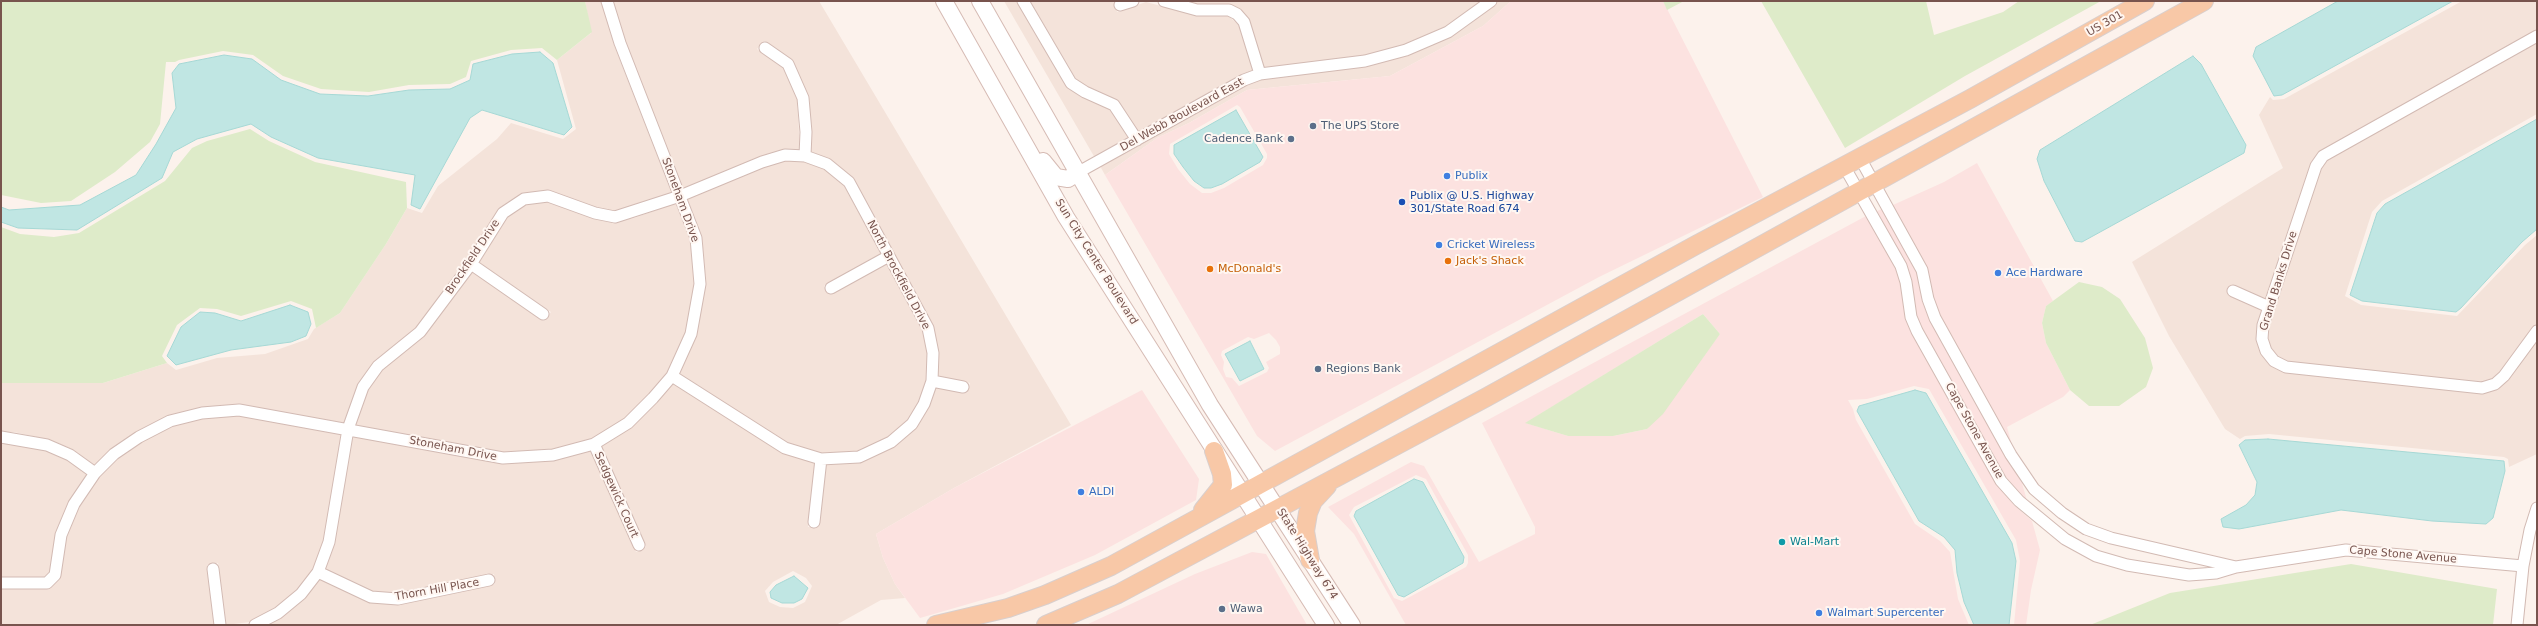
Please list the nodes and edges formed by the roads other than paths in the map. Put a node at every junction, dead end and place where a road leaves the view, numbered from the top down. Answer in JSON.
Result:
{"nodes":[{"id":1,"x":608,"y":1,"type":"edge"},
{"id":2,"x":944,"y":1,"type":"edge"},
{"id":3,"x":980,"y":1,"type":"edge"},
{"id":4,"x":1024,"y":1,"type":"edge"},
{"id":5,"x":1133,"y":1,"type":"edge"},
{"id":6,"x":1164,"y":1,"type":"edge"},
{"id":7,"x":1492,"y":1,"type":"edge"},
{"id":8,"x":2145,"y":1,"type":"edge"},
{"id":9,"x":2204,"y":1,"type":"edge"},
{"id":10,"x":1120,"y":5,"type":"dead end"},
{"id":11,"x":2537,"y":36,"type":"edge"},
{"id":12,"x":967,"y":42,"type":"junction"},
{"id":13,"x":765,"y":48,"type":"dead end"},
{"id":14,"x":1260,"y":74,"type":"junction"},
{"id":15,"x":1137,"y":140,"type":"junction"},
{"id":16,"x":805,"y":156,"type":"junction"},
{"id":17,"x":1860,"y":158,"type":"junction"},
{"id":18,"x":1844,"y":166,"type":"junction"},
{"id":19,"x":1077,"y":173,"type":"junction"},
{"id":20,"x":1874,"y":183,"type":"junction"},
{"id":21,"x":1859,"y":192,"type":"junction"},
{"id":22,"x":680,"y":196,"type":"junction"},
{"id":23,"x":889,"y":256,"type":"junction"},
{"id":24,"x":471,"y":264,"type":"junction"},
{"id":25,"x":831,"y":288,"type":"dead end"},
{"id":26,"x":2233,"y":291,"type":"dead end"},
{"id":27,"x":2269,"y":307,"type":"junction"},
{"id":28,"x":543,"y":314,"type":"dead end"},
{"id":29,"x":2537,"y":331,"type":"edge"},
{"id":30,"x":672,"y":376,"type":"junction"},
{"id":31,"x":932,"y":381,"type":"junction"},
{"id":32,"x":963,"y":387,"type":"dead end"},
{"id":33,"x":348,"y":429,"type":"junction"},
{"id":34,"x":1,"y":437,"type":"edge"},
{"id":35,"x":594,"y":444,"type":"junction"},
{"id":36,"x":1214,"y":451,"type":"junction"},
{"id":37,"x":821,"y":460,"type":"junction"},
{"id":38,"x":95,"y":472,"type":"junction"},
{"id":39,"x":1335,"y":478,"type":"junction"},
{"id":40,"x":1261,"y":483,"type":"junction"},
{"id":41,"x":1242,"y":493,"type":"junction"},
{"id":42,"x":1277,"y":508,"type":"junction"},
{"id":43,"x":2537,"y":508,"type":"edge"},
{"id":44,"x":1258,"y":518,"type":"junction"},
{"id":45,"x":1193,"y":520,"type":"junction"},
{"id":46,"x":814,"y":522,"type":"dead end"},
{"id":47,"x":639,"y":546,"type":"dead end"},
{"id":48,"x":1310,"y":560,"type":"junction"},
{"id":49,"x":2523,"y":566,"type":"junction"},
{"id":50,"x":2236,"y":567,"type":"junction"},
{"id":51,"x":213,"y":569,"type":"dead end"},
{"id":52,"x":318,"y":572,"type":"junction"},
{"id":53,"x":489,"y":580,"type":"dead end"},
{"id":54,"x":1,"y":583,"type":"edge"},
{"id":55,"x":220,"y":625,"type":"edge"},
{"id":56,"x":255,"y":625,"type":"edge"},
{"id":57,"x":936,"y":625,"type":"edge"},
{"id":58,"x":1046,"y":625,"type":"edge"},
{"id":59,"x":1326,"y":625,"type":"edge"},
{"id":60,"x":1352,"y":625,"type":"edge"},
{"id":61,"x":2517,"y":625,"type":"edge"}],
"edges":[{"from":1,"to":22,"type":"street","name":"Stoneham Drive"},
{"from":2,"to":12,"type":"main road","name":"Sun City Center Boulevard"},
{"from":3,"to":19,"type":"main road"},
{"from":4,"to":15,"type":"street"},
{"from":5,"to":10,"type":"street"},
{"from":6,"to":14,"type":"street"},
{"from":7,"to":14,"type":"street","name":"Del Webb Boulevard East"},
{"from":8,"to":17,"type":"main road","name":"US 301","number":"US 301"},
{"from":9,"to":20,"type":"main road"},
{"from":11,"to":27,"type":"street","name":"Grand Banks Drive"},
{"from":12,"to":19,"type":"main road"},
{"from":12,"to":36,"type":"main road","name":"Sun City Center Boulevard"},
{"from":13,"to":16,"type":"street"},
{"from":14,"to":15,"type":"street","name":"Del Webb Boulevard East"},
{"from":15,"to":19,"type":"street","name":"Del Webb Boulevard East"},
{"from":16,"to":22,"type":"street","name":"North Brockfield Drive"},
{"from":16,"to":23,"type":"street","name":"North Brockfield Drive"},
{"from":17,"to":18,"type":"main road","number":"US 301"},
{"from":17,"to":20,"type":"street","name":"Cape Stone Avenue"},
{"from":18,"to":21,"type":"street","name":"Cape Stone Avenue"},
{"from":18,"to":40,"type":"main road","number":"US 301"},
{"from":19,"to":40,"type":"main road"},
{"from":20,"to":21,"type":"main road"},
{"from":20,"to":50,"type":"street","name":"Cape Stone Avenue"},
{"from":21,"to":39,"type":"main road"},
{"from":21,"to":50,"type":"street","name":"Cape Stone Avenue"},
{"from":22,"to":24,"type":"street","name":"Brockfield Drive"},
{"from":22,"to":30,"type":"street","name":"Stoneham Drive"},
{"from":23,"to":25,"type":"street"},
{"from":23,"to":31,"type":"street","name":"North Brockfield Drive"},
{"from":24,"to":28,"type":"street"},
{"from":24,"to":33,"type":"street","name":"Brockfield Drive"},
{"from":26,"to":27,"type":"street"},
{"from":27,"to":29,"type":"street","name":"Grand Banks Drive"},
{"from":30,"to":35,"type":"street","name":"Stoneham Drive"},
{"from":30,"to":37,"type":"street","name":"North Brockfield Drive"},
{"from":31,"to":32,"type":"street"},
{"from":31,"to":37,"type":"street","name":"North Brockfield Drive"},
{"from":33,"to":35,"type":"street","name":"Stoneham Drive"},
{"from":33,"to":38,"type":"street","name":"Stoneham Drive"},
{"from":33,"to":52,"type":"street","name":"Brockfield Drive"},
{"from":34,"to":38,"type":"street"},
{"from":35,"to":47,"type":"street","name":"Sedgewick Court"},
{"from":36,"to":41,"type":"main road","name":"Sun City Center Boulevard"},
{"from":36,"to":45,"type":"main road"},
{"from":37,"to":46,"type":"street"},
{"from":38,"to":54,"type":"street","name":"Stoneham Drive"},
{"from":39,"to":42,"type":"main road"},
{"from":39,"to":48,"type":"main road"},
{"from":40,"to":41,"type":"main road","number":"US 301"},
{"from":40,"to":42,"type":"main road","name":"State Highway 674"},
{"from":41,"to":44,"type":"main road","name":"Sun City Center Boulevard"},
{"from":41,"to":45,"type":"main road","number":"US 301"},
{"from":42,"to":44,"type":"main road"},
{"from":42,"to":48,"type":"main road","name":"State Highway 674"},
{"from":43,"to":49,"type":"street"},
{"from":44,"to":58,"type":"main road"},
{"from":44,"to":59,"type":"main road","name":"State Highway 674"},
{"from":45,"to":57,"type":"main road","number":"US 301"},
{"from":48,"to":60,"type":"main road","name":"State Highway 674"},
{"from":49,"to":50,"type":"street","name":"Cape Stone Avenue"},
{"from":49,"to":61,"type":"street"},
{"from":51,"to":55,"type":"street"},
{"from":52,"to":53,"type":"street","name":"Thorn Hill Place"},
{"from":52,"to":56,"type":"street","name":"Brockfield Drive"}]}
